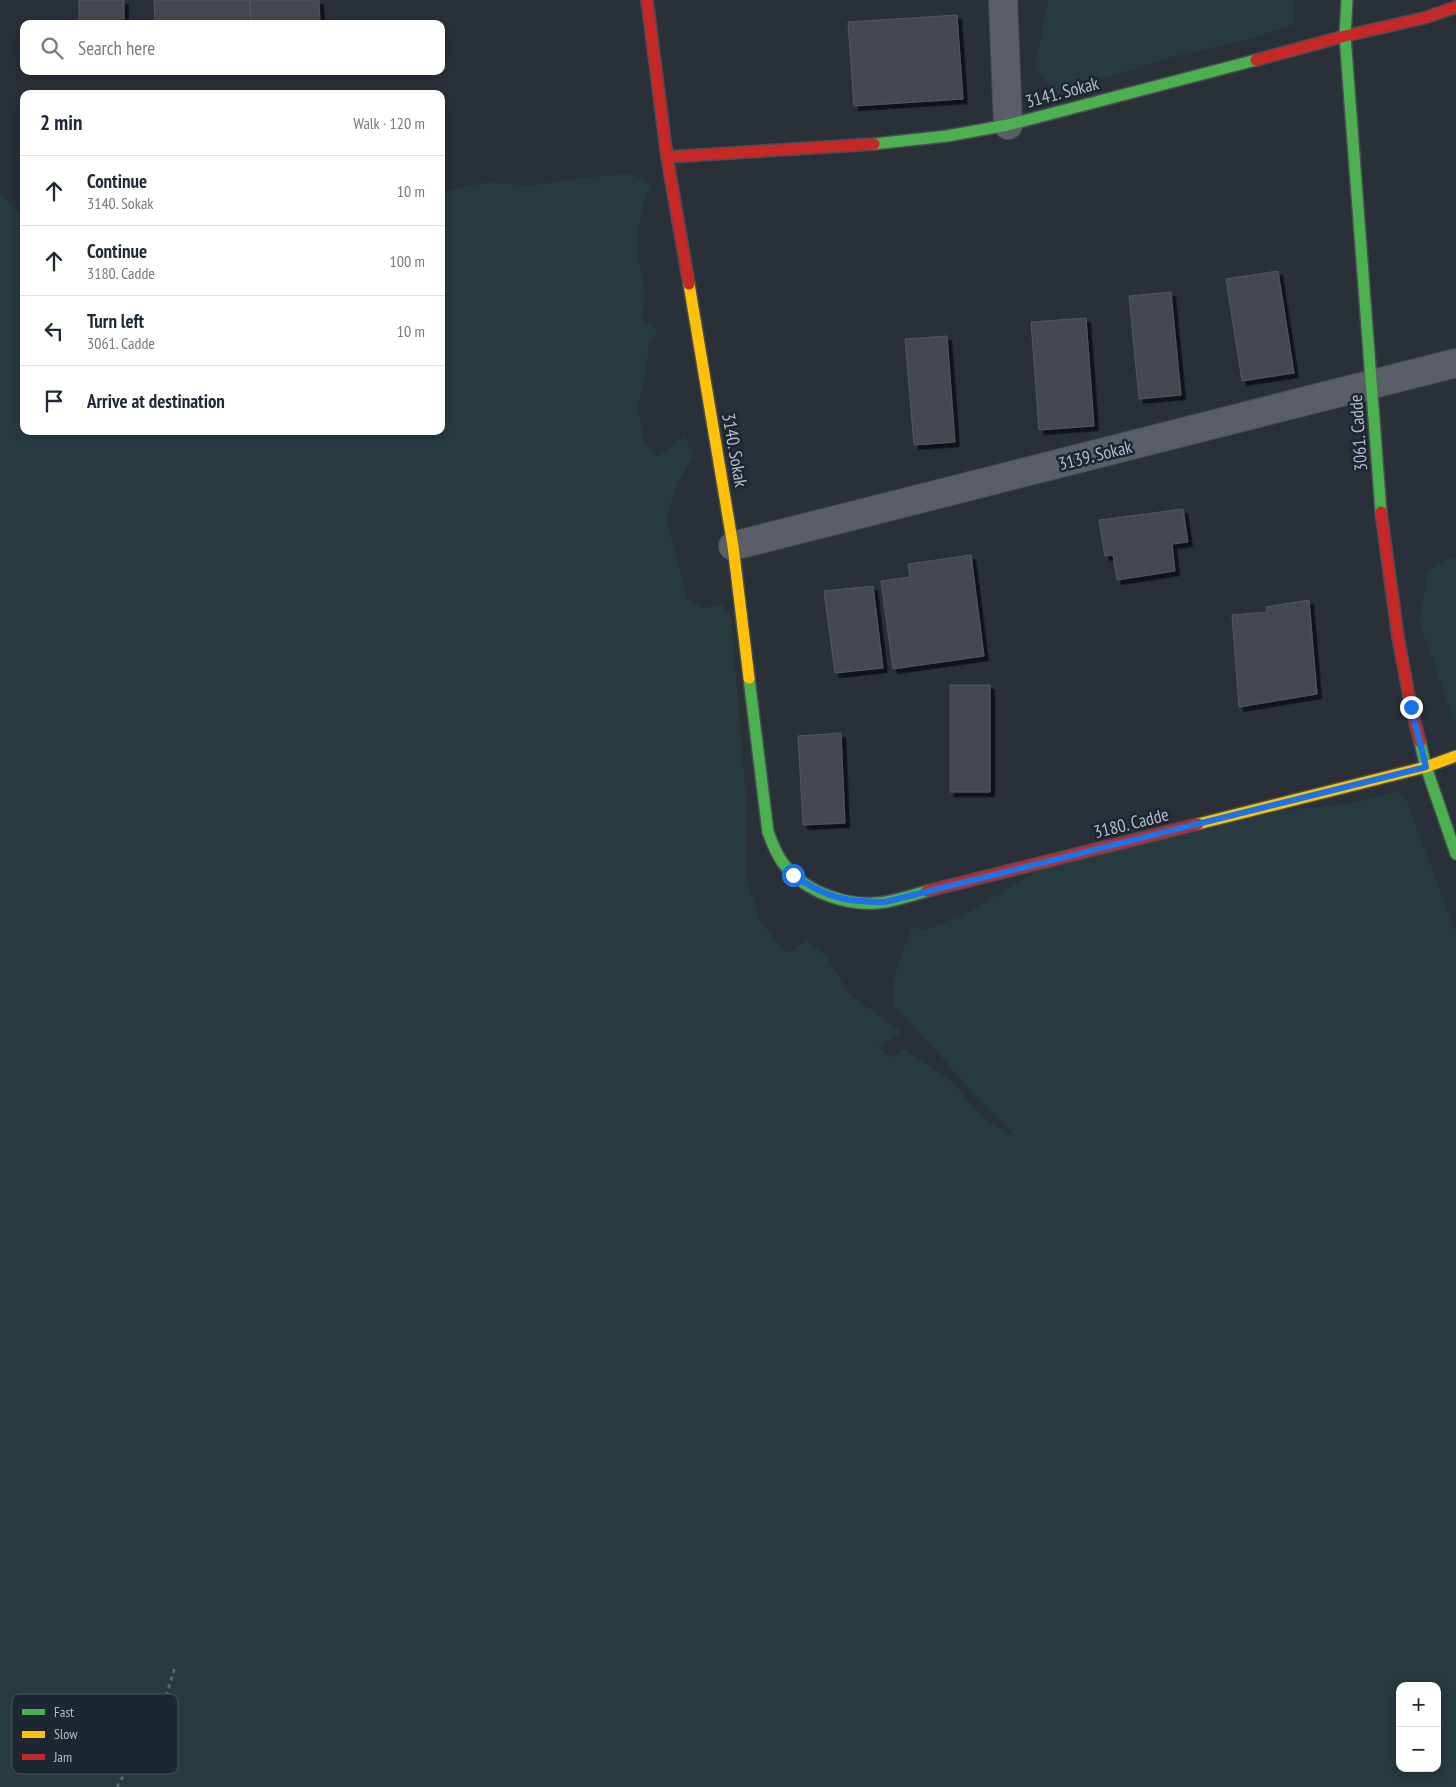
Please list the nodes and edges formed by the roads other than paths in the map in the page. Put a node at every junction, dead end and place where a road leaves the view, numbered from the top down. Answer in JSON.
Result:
{"nodes":[{"id":1,"x":647,"y":0,"type":"edge"},
{"id":2,"x":1003,"y":0,"type":"edge"},
{"id":3,"x":1347,"y":0,"type":"edge"},
{"id":4,"x":1456,"y":7,"type":"edge"},
{"id":5,"x":1345,"y":36,"type":"junction"},
{"id":6,"x":1008,"y":125,"type":"junction"},
{"id":7,"x":667,"y":156,"type":"junction"},
{"id":8,"x":1456,"y":362,"type":"edge"},
{"id":9,"x":1372,"y":384,"type":"junction"},
{"id":10,"x":733,"y":546,"type":"junction"},
{"id":11,"x":1456,"y":756,"type":"edge"},
{"id":12,"x":1426,"y":767,"type":"junction"},
{"id":13,"x":1456,"y":854,"type":"edge"},
{"id":14,"x":814,"y":889,"type":"joint"}],
"edges":[{"from":1,"to":7,"type":"street","name":"3140. Sokak"},
{"from":2,"to":6,"type":"street"},
{"from":3,"to":5,"type":"street","name":"3061. Cadde"},
{"from":4,"to":5,"type":"street","name":"3141. Sokak"},
{"from":5,"to":6,"type":"street","name":"3141. Sokak"},
{"from":5,"to":9,"type":"street","name":"3061. Cadde"},
{"from":6,"to":7,"type":"street","name":"3141. Sokak"},
{"from":7,"to":10,"type":"street","name":"3140. Sokak"},
{"from":8,"to":9,"type":"street","name":"3139. Sokak"},
{"from":9,"to":10,"type":"street","name":"3139. Sokak"},
{"from":9,"to":12,"type":"street","name":"3061. Cadde"},
{"from":10,"to":14,"type":"street","name":"3140. Sokak"},
{"from":11,"to":12,"type":"street","name":"3180. Cadde"},
{"from":12,"to":13,"type":"street","name":"3061. Cadde"},
{"from":12,"to":14,"type":"street","name":"3180. Cadde"}]}
